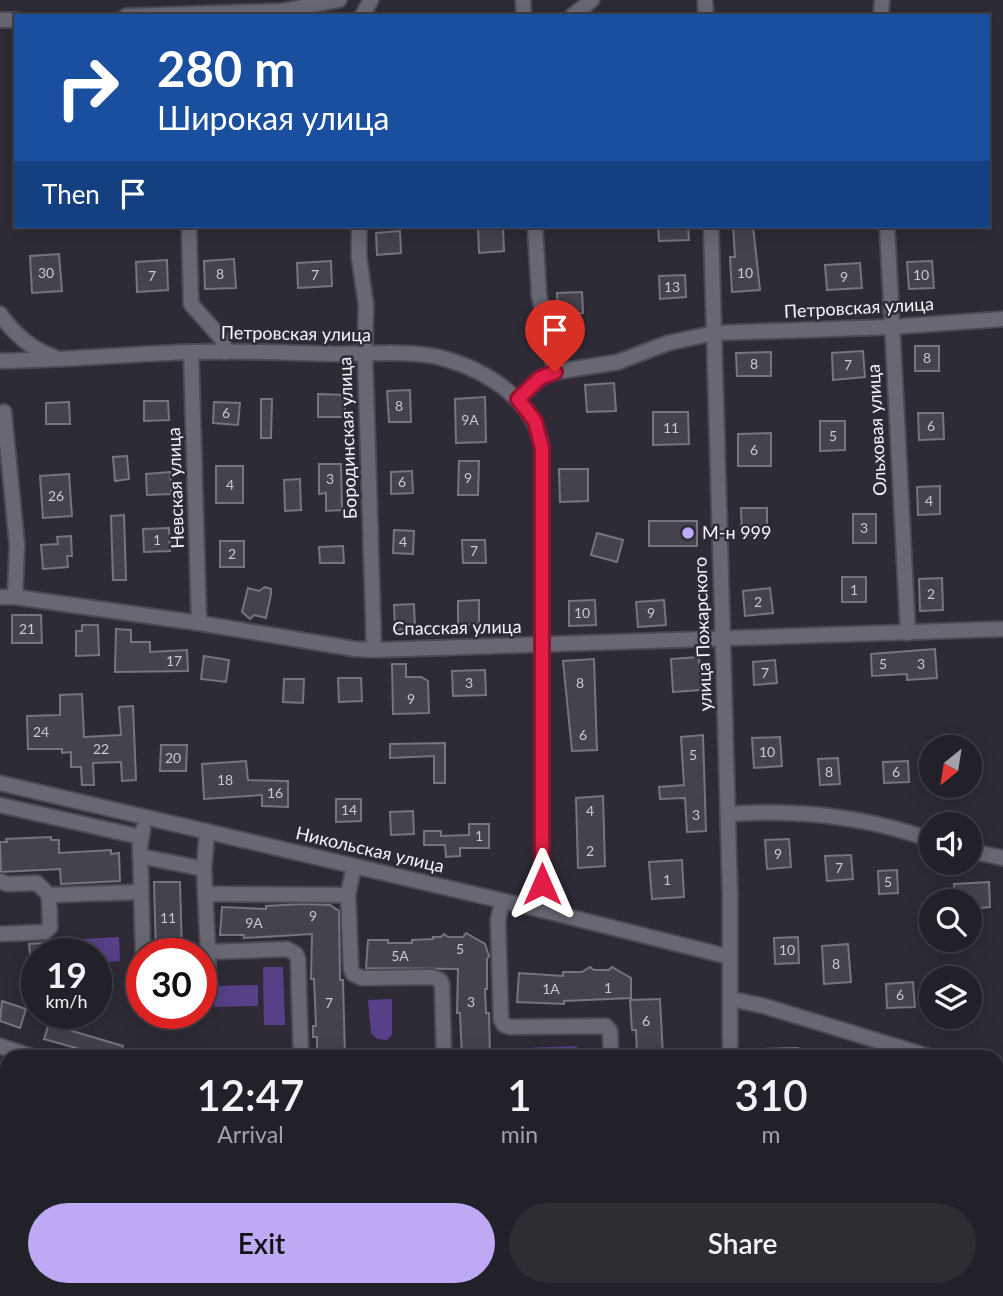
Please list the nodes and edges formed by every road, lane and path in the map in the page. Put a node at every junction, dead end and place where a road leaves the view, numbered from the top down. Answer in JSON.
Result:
{"nodes":[{"id":1,"x":339,"y":0,"type":"edge"},
{"id":2,"x":592,"y":0,"type":"edge"},
{"id":3,"x":309,"y":4,"type":"edge"},
{"id":4,"x":246,"y":14,"type":"edge"},
{"id":5,"x":326,"y":14,"type":"edge"},
{"id":6,"x":574,"y":14,"type":"edge"},
{"id":7,"x":189,"y":228,"type":"edge"},
{"id":8,"x":359,"y":228,"type":"edge"},
{"id":9,"x":536,"y":228,"type":"edge"},
{"id":10,"x":711,"y":228,"type":"edge"},
{"id":11,"x":887,"y":228,"type":"edge"},
{"id":12,"x":0,"y":314,"type":"edge"},
{"id":13,"x":1003,"y":319,"type":"edge"},
{"id":14,"x":891,"y":327,"type":"junction"},
{"id":15,"x":714,"y":333,"type":"junction"},
{"id":16,"x":191,"y":352,"type":"junction"},
{"id":17,"x":224,"y":352,"type":"junction"},
{"id":18,"x":365,"y":354,"type":"junction"},
{"id":19,"x":62,"y":360,"type":"junction"},
{"id":20,"x":0,"y":361,"type":"edge"},
{"id":21,"x":555,"y":372,"type":"junction"},
{"id":22,"x":518,"y":399,"type":"junction"},
{"id":23,"x":4,"y":412,"type":"dead end"},
{"id":24,"x":7,"y":597,"type":"edge"},
{"id":25,"x":199,"y":623,"type":"junction"},
{"id":26,"x":1003,"y":629,"type":"edge"},
{"id":27,"x":908,"y":633,"type":"junction"},
{"id":28,"x":722,"y":639,"type":"junction"},
{"id":29,"x":543,"y":646,"type":"junction"},
{"id":30,"x":374,"y":650,"type":"junction"},
{"id":31,"x":0,"y":783,"type":"edge"},
{"id":32,"x":0,"y":805,"type":"edge"},
{"id":33,"x":728,"y":814,"type":"junction"},
{"id":34,"x":146,"y":817,"type":"junction"},
{"id":35,"x":207,"y":831,"type":"junction"},
{"id":36,"x":919,"y":836,"type":"edge"},
{"id":37,"x":141,"y":837,"type":"junction"},
{"id":38,"x":982,"y":854,"type":"edge"},
{"id":39,"x":140,"y":856,"type":"junction"},
{"id":40,"x":1003,"y":858,"type":"edge"},
{"id":41,"x":354,"y":866,"type":"junction"},
{"id":42,"x":204,"y":869,"type":"junction"},
{"id":43,"x":0,"y":881,"type":"edge"},
{"id":44,"x":141,"y":892,"type":"junction"},
{"id":45,"x":205,"y":894,"type":"junction"},
{"id":46,"x":50,"y":895,"type":"junction"},
{"id":47,"x":348,"y":895,"type":"junction"},
{"id":48,"x":502,"y":901,"type":"junction"},
{"id":49,"x":542,"y":910,"type":"junction"},
{"id":50,"x":1,"y":934,"type":"edge"},
{"id":51,"x":142,"y":938,"type":"edge"},
{"id":52,"x":207,"y":938,"type":"edge"},
{"id":53,"x":217,"y":952,"type":"edge"},
{"id":54,"x":730,"y":957,"type":"junction"},
{"id":55,"x":730,"y":999,"type":"junction"},
{"id":56,"x":301,"y":1050,"type":"edge"},
{"id":57,"x":444,"y":1050,"type":"edge"},
{"id":58,"x":611,"y":1050,"type":"edge"},
{"id":59,"x":730,"y":1050,"type":"edge"},
{"id":60,"x":908,"y":1050,"type":"edge"}],
"edges":[{"from":1,"to":3,"type":"street"},
{"from":2,"to":6,"type":"street"},
{"from":3,"to":4,"type":"street"},
{"from":3,"to":5,"type":"street"},
{"from":7,"to":17,"type":"street"},
{"from":8,"to":18,"type":"street","name":"Бородинская улица"},
{"from":9,"to":21,"type":"street"},
{"from":10,"to":15,"type":"street","name":"улица Пожарского"},
{"from":11,"to":14,"type":"street","name":"Ольховая улица"},
{"from":12,"to":19,"type":"street","name":"Петровская улица"},
{"from":13,"to":14,"type":"street","name":"Петровская улица"},
{"from":14,"to":15,"type":"street","name":"Петровская улица"},
{"from":14,"to":27,"type":"street","name":"Ольховая улица"},
{"from":15,"to":21,"type":"street","name":"Петровская улица"},
{"from":15,"to":28,"type":"street","name":"улица Пожарского"},
{"from":16,"to":17,"type":"street","name":"Петровская улица"},
{"from":16,"to":19,"type":"street","name":"Петровская улица"},
{"from":16,"to":25,"type":"street","name":"Невская улица"},
{"from":17,"to":18,"type":"street","name":"Петровская улица"},
{"from":18,"to":22,"type":"street","name":"Петровская улица"},
{"from":18,"to":30,"type":"street","name":"Бородинская улица"},
{"from":19,"to":20,"type":"street","name":"Петровская улица"},
{"from":21,"to":22,"type":"street"},
{"from":22,"to":29,"type":"street"},
{"from":23,"to":24,"type":"street"},
{"from":24,"to":25,"type":"street","name":"Спасская улица"},
{"from":25,"to":30,"type":"street","name":"Спасская улица"},
{"from":26,"to":27,"type":"street","name":"Спасская улица"},
{"from":27,"to":28,"type":"street","name":"Спасская улица"},
{"from":28,"to":29,"type":"street","name":"Спасская улица"},
{"from":28,"to":33,"type":"street","name":"улица Пожарского"},
{"from":29,"to":30,"type":"street","name":"Спасская улица"},
{"from":29,"to":49,"type":"street"},
{"from":31,"to":34,"type":"street","name":"Никольская улица"},
{"from":32,"to":37,"type":"street"},
{"from":33,"to":36,"type":"street"},
{"from":33,"to":54,"type":"street","name":"улица Пожарского"},
{"from":34,"to":35,"type":"street","name":"Никольская улица"},
{"from":34,"to":37,"type":"street"},
{"from":35,"to":41,"type":"street","name":"Никольская улица"},
{"from":35,"to":42,"type":"street"},
{"from":37,"to":39,"type":"street"},
{"from":38,"to":40,"type":"street"},
{"from":39,"to":42,"type":"street"},
{"from":39,"to":44,"type":"street"},
{"from":41,"to":47,"type":"street"},
{"from":41,"to":48,"type":"street","name":"Никольская улица"},
{"from":42,"to":45,"type":"street"},
{"from":43,"to":46,"type":"street"},
{"from":44,"to":46,"type":"street"},
{"from":44,"to":51,"type":"street"},
{"from":45,"to":47,"type":"street"},
{"from":45,"to":52,"type":"street"},
{"from":46,"to":50,"type":"street"},
{"from":47,"to":57,"type":"street"},
{"from":48,"to":49,"type":"street","name":"Никольская улица"},
{"from":48,"to":58,"type":"street"},
{"from":49,"to":54,"type":"street","name":"Никольская улица"},
{"from":53,"to":56,"type":"street"},
{"from":54,"to":55,"type":"street","name":"улица Пожарского"},
{"from":55,"to":59,"type":"street","name":"улица Пожарского"},
{"from":55,"to":60,"type":"street"}]}
